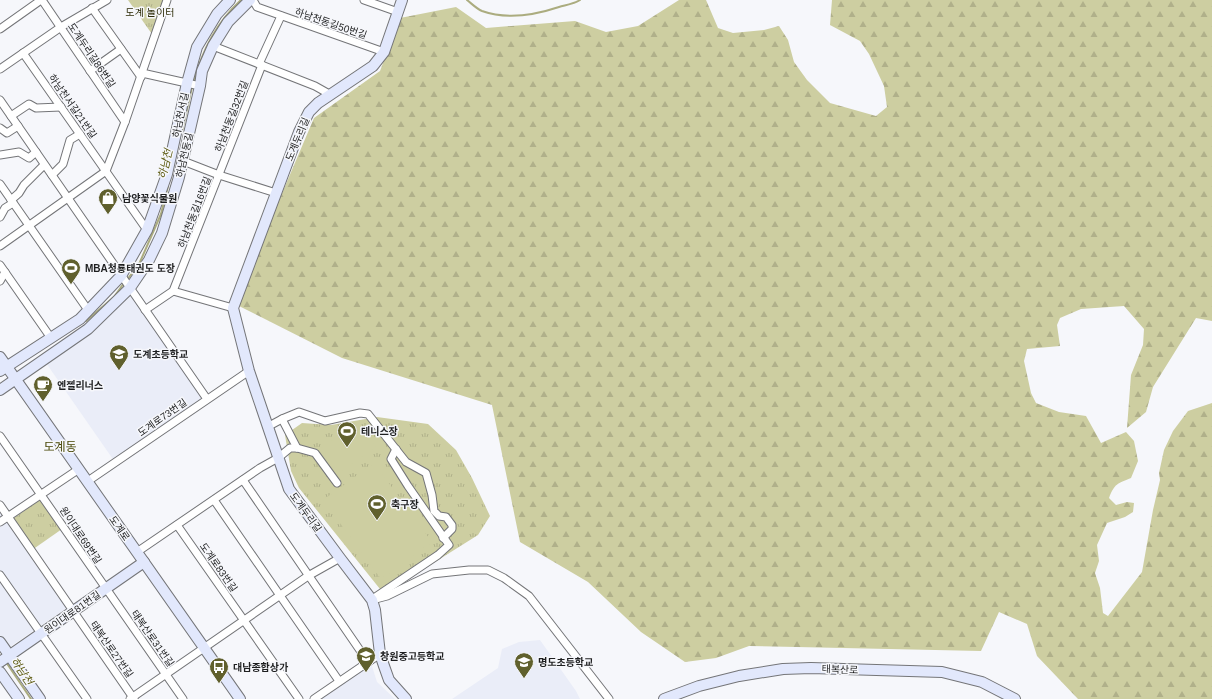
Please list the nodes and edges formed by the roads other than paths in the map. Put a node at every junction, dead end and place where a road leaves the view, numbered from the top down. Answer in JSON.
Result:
{"nodes":[{"id":1,"x":41,"y":0,"type":"edge"},
{"id":2,"x":107,"y":0,"type":"edge"},
{"id":3,"x":167,"y":0,"type":"edge"},
{"id":4,"x":230,"y":0,"type":"edge"},
{"id":5,"x":251,"y":0,"type":"edge"},
{"id":6,"x":364,"y":0,"type":"edge"},
{"id":7,"x":402,"y":0,"type":"edge"},
{"id":8,"x":92,"y":8,"type":"junction"},
{"id":9,"x":398,"y":12,"type":"junction"},
{"id":10,"x":281,"y":16,"type":"junction"},
{"id":11,"x":61,"y":27,"type":"junction"},
{"id":12,"x":0,"y":29,"type":"edge"},
{"id":13,"x":213,"y":46,"type":"junction"},
{"id":14,"x":121,"y":49,"type":"junction"},
{"id":15,"x":384,"y":52,"type":"junction"},
{"id":16,"x":23,"y":53,"type":"junction"},
{"id":17,"x":261,"y":65,"type":"junction"},
{"id":18,"x":0,"y":69,"type":"edge"},
{"id":19,"x":90,"y":71,"type":"junction"},
{"id":20,"x":141,"y":75,"type":"junction"},
{"id":21,"x":188,"y":84,"type":"junction"},
{"id":22,"x":199,"y":86,"type":"junction"},
{"id":23,"x":331,"y":95,"type":"junction"},
{"id":24,"x":0,"y":100,"type":"edge"},
{"id":25,"x":61,"y":107,"type":"junction"},
{"id":26,"x":11,"y":116,"type":"junction"},
{"id":27,"x":125,"y":122,"type":"junction"},
{"id":28,"x":18,"y":126,"type":"junction"},
{"id":29,"x":0,"y":128,"type":"edge"},
{"id":30,"x":80,"y":134,"type":"junction"},
{"id":31,"x":36,"y":152,"type":"junction"},
{"id":32,"x":0,"y":155,"type":"edge"},
{"id":33,"x":183,"y":161,"type":"junction"},
{"id":34,"x":44,"y":165,"type":"junction"},
{"id":35,"x":106,"y":171,"type":"junction"},
{"id":36,"x":52,"y":175,"type":"junction"},
{"id":37,"x":219,"y":175,"type":"junction"},
{"id":38,"x":0,"y":184,"type":"edge"},
{"id":39,"x":276,"y":193,"type":"junction"},
{"id":40,"x":68,"y":198,"type":"junction"},
{"id":41,"x":12,"y":201,"type":"junction"},
{"id":42,"x":0,"y":217,"type":"edge"},
{"id":43,"x":29,"y":226,"type":"junction"},
{"id":44,"x":147,"y":230,"type":"junction"},
{"id":45,"x":0,"y":246,"type":"edge"},
{"id":46,"x":0,"y":265,"type":"edge"},
{"id":47,"x":5,"y":272,"type":"junction"},
{"id":48,"x":122,"y":277,"type":"junction"},
{"id":49,"x":0,"y":280,"type":"edge"},
{"id":50,"x":129,"y":286,"type":"junction"},
{"id":51,"x":173,"y":291,"type":"junction"},
{"id":52,"x":233,"y":308,"type":"junction"},
{"id":53,"x":88,"y":310,"type":"junction"},
{"id":54,"x":145,"y":310,"type":"junction"},
{"id":55,"x":80,"y":319,"type":"junction"},
{"id":56,"x":88,"y":329,"type":"junction"},
{"id":57,"x":51,"y":338,"type":"junction"},
{"id":58,"x":0,"y":357,"type":"edge"},
{"id":59,"x":3,"y":369,"type":"edge"},
{"id":60,"x":249,"y":371,"type":"junction"},
{"id":61,"x":15,"y":379,"type":"junction"},
{"id":62,"x":0,"y":390,"type":"edge"},
{"id":63,"x":206,"y":399,"type":"junction"},
{"id":64,"x":282,"y":419,"type":"junction"},
{"id":65,"x":269,"y":426,"type":"junction"},
{"id":66,"x":0,"y":436,"type":"edge"},
{"id":67,"x":297,"y":448,"type":"junction"},
{"id":68,"x":396,"y":449,"type":"junction"},
{"id":69,"x":278,"y":458,"type":"junction"},
{"id":70,"x":78,"y":469,"type":"junction"},
{"id":71,"x":242,"y":480,"type":"junction"},
{"id":72,"x":88,"y":482,"type":"junction"},
{"id":73,"x":337,"y":483,"type":"dead end"},
{"id":74,"x":40,"y":494,"type":"junction"},
{"id":75,"x":214,"y":500,"type":"junction"},
{"id":76,"x":0,"y":505,"type":"edge"},
{"id":77,"x":8,"y":517,"type":"junction"},
{"id":78,"x":0,"y":522,"type":"edge"},
{"id":79,"x":177,"y":525,"type":"junction"},
{"id":80,"x":443,"y":538,"type":"junction"},
{"id":81,"x":137,"y":552,"type":"junction"},
{"id":82,"x":340,"y":558,"type":"junction"},
{"id":83,"x":144,"y":562,"type":"junction"},
{"id":84,"x":0,"y":575,"type":"edge"},
{"id":85,"x":308,"y":576,"type":"junction"},
{"id":86,"x":106,"y":589,"type":"junction"},
{"id":87,"x":280,"y":595,"type":"junction"},
{"id":88,"x":372,"y":600,"type":"junction"},
{"id":89,"x":73,"y":611,"type":"junction"},
{"id":90,"x":244,"y":620,"type":"junction"},
{"id":91,"x":41,"y":633,"type":"junction"},
{"id":92,"x":0,"y":642,"type":"edge"},
{"id":93,"x":204,"y":648,"type":"junction"},
{"id":94,"x":380,"y":654,"type":"junction"},
{"id":95,"x":6,"y":658,"type":"edge"},
{"id":96,"x":368,"y":662,"type":"junction"},
{"id":97,"x":0,"y":672,"type":"edge"},
{"id":98,"x":166,"y":674,"type":"junction"},
{"id":99,"x":339,"y":681,"type":"junction"},
{"id":100,"x":132,"y":698,"type":"edge"},
{"id":101,"x":19,"y":699,"type":"edge"},
{"id":102,"x":40,"y":699,"type":"edge"},
{"id":103,"x":87,"y":699,"type":"edge"},
{"id":104,"x":183,"y":699,"type":"edge"},
{"id":105,"x":240,"y":699,"type":"edge"},
{"id":106,"x":299,"y":699,"type":"edge"},
{"id":107,"x":314,"y":699,"type":"edge"},
{"id":108,"x":406,"y":699,"type":"edge"},
{"id":109,"x":609,"y":699,"type":"edge"},
{"id":110,"x":664,"y":699,"type":"edge"},
{"id":111,"x":1016,"y":699,"type":"edge"}],
"edges":[{"from":1,"to":11,"type":"street","name":"도계두리길86번길"},
{"from":1,"to":12,"type":"street"},
{"from":2,"to":8,"type":"street"},
{"from":3,"to":20,"type":"street"},
{"from":4,"to":21,"type":"street","name":"하남천서길"},
{"from":5,"to":10,"type":"street","name":"하남천동길50번길"},
{"from":5,"to":13,"type":"street","name":"하남천동길"},
{"from":6,"to":9,"type":"street"},
{"from":7,"to":9,"type":"street","name":"도계두리길"},
{"from":8,"to":11,"type":"street"},
{"from":8,"to":14,"type":"street"},
{"from":9,"to":15,"type":"street","name":"도계두리길"},
{"from":10,"to":15,"type":"street","name":"하남천동길50번길"},
{"from":10,"to":17,"type":"street","name":"하남천동길32번길"},
{"from":11,"to":16,"type":"street"},
{"from":11,"to":19,"type":"street","name":"도계두리길86번길"},
{"from":13,"to":17,"type":"street"},
{"from":13,"to":22,"type":"street","name":"하남천동길"},
{"from":14,"to":19,"type":"street"},
{"from":14,"to":20,"type":"street"},
{"from":15,"to":23,"type":"street","name":"도계두리길"},
{"from":16,"to":18,"type":"street"},
{"from":16,"to":25,"type":"street","name":"하남천서길21번길"},
{"from":17,"to":23,"type":"street"},
{"from":17,"to":37,"type":"street","name":"하남천동길32번길"},
{"from":19,"to":27,"type":"street","name":"도계두리길86번길"},
{"from":20,"to":21,"type":"street"},
{"from":20,"to":27,"type":"street"},
{"from":21,"to":22,"type":"street"},
{"from":21,"to":44,"type":"street","name":"하남천서길"},
{"from":22,"to":33,"type":"street","name":"하남천동길"},
{"from":23,"to":39,"type":"street","name":"도계두리길"},
{"from":24,"to":26,"type":"street"},
{"from":25,"to":26,"type":"street"},
{"from":25,"to":30,"type":"street","name":"하남천서길21번길"},
{"from":26,"to":28,"type":"street"},
{"from":27,"to":35,"type":"street"},
{"from":28,"to":29,"type":"street"},
{"from":28,"to":31,"type":"street"},
{"from":30,"to":35,"type":"street","name":"하남천서길21번길"},
{"from":30,"to":36,"type":"street"},
{"from":31,"to":32,"type":"street"},
{"from":31,"to":34,"type":"street"},
{"from":33,"to":37,"type":"street"},
{"from":33,"to":50,"type":"street","name":"하남천동길"},
{"from":34,"to":36,"type":"street"},
{"from":34,"to":41,"type":"street"},
{"from":35,"to":40,"type":"street"},
{"from":35,"to":44,"type":"street","name":"하남천서길21번길"},
{"from":36,"to":40,"type":"street"},
{"from":37,"to":39,"type":"street"},
{"from":37,"to":51,"type":"street","name":"하남천동길16번길"},
{"from":38,"to":41,"type":"street"},
{"from":39,"to":52,"type":"street","name":"도계두리길"},
{"from":40,"to":43,"type":"street"},
{"from":40,"to":48,"type":"street"},
{"from":41,"to":42,"type":"street"},
{"from":41,"to":43,"type":"street"},
{"from":43,"to":45,"type":"street"},
{"from":43,"to":53,"type":"street"},
{"from":44,"to":48,"type":"street","name":"하남천서길"},
{"from":46,"to":47,"type":"street"},
{"from":47,"to":49,"type":"street"},
{"from":47,"to":57,"type":"street"},
{"from":48,"to":50,"type":"street"},
{"from":48,"to":53,"type":"street","name":"하남천서길"},
{"from":50,"to":54,"type":"street"},
{"from":50,"to":56,"type":"street","name":"하남천동길"},
{"from":51,"to":52,"type":"street"},
{"from":51,"to":54,"type":"street"},
{"from":52,"to":60,"type":"street","name":"도계두리길"},
{"from":53,"to":55,"type":"street","name":"하남천서길"},
{"from":54,"to":63,"type":"street"},
{"from":55,"to":56,"type":"street"},
{"from":55,"to":57,"type":"street","name":"하남천서길"},
{"from":56,"to":61,"type":"street","name":"하남천동길"},
{"from":57,"to":59,"type":"street","name":"하남천서길"},
{"from":58,"to":59,"type":"street","name":"도계로"},
{"from":59,"to":61,"type":"street","name":"도계로"},
{"from":60,"to":63,"type":"street","name":"도계로73번길"},
{"from":60,"to":65,"type":"street","name":"도계두리길"},
{"from":61,"to":62,"type":"street","name":"하남천동길"},
{"from":61,"to":70,"type":"street","name":"도계로"},
{"from":63,"to":72,"type":"street","name":"도계로73번길"},
{"from":64,"to":65,"type":"street"},
{"from":64,"to":67,"type":"street"},
{"from":64,"to":68,"type":"street"},
{"from":65,"to":69,"type":"street","name":"도계두리길"},
{"from":66,"to":74,"type":"street","name":"원이대로69번길"},
{"from":67,"to":69,"type":"street"},
{"from":67,"to":73,"type":"street"},
{"from":68,"to":80,"type":"street"},
{"from":68,"to":80,"type":"street"},
{"from":69,"to":71,"type":"street"},
{"from":69,"to":82,"type":"street","name":"도계두리길"},
{"from":70,"to":72,"type":"street","name":"도계로"},
{"from":70,"to":74,"type":"street"},
{"from":71,"to":75,"type":"street"},
{"from":71,"to":85,"type":"street"},
{"from":72,"to":81,"type":"street","name":"도계로"},
{"from":74,"to":77,"type":"street"},
{"from":74,"to":86,"type":"street","name":"원이대로69번길"},
{"from":75,"to":79,"type":"street"},
{"from":75,"to":87,"type":"street"},
{"from":76,"to":77,"type":"street"},
{"from":77,"to":78,"type":"street"},
{"from":77,"to":89,"type":"street"},
{"from":79,"to":81,"type":"street"},
{"from":79,"to":90,"type":"street","name":"도계로83번길"},
{"from":80,"to":88,"type":"street"},
{"from":81,"to":83,"type":"street","name":"도계로"},
{"from":82,"to":85,"type":"street"},
{"from":82,"to":88,"type":"street","name":"도계두리길"},
{"from":83,"to":86,"type":"street","name":"원이대로81번길"},
{"from":83,"to":93,"type":"street","name":"도계로"},
{"from":84,"to":91,"type":"street"},
{"from":85,"to":87,"type":"street"},
{"from":85,"to":96,"type":"street"},
{"from":86,"to":89,"type":"street","name":"원이대로81번길"},
{"from":86,"to":98,"type":"street","name":"태복산로31번길"},
{"from":87,"to":90,"type":"street"},
{"from":87,"to":99,"type":"street"},
{"from":88,"to":94,"type":"street","name":"도계두리길"},
{"from":88,"to":109,"type":"street"},
{"from":89,"to":91,"type":"street","name":"원이대로81번길"},
{"from":89,"to":100,"type":"street","name":"태복산로27번길"},
{"from":90,"to":93,"type":"street"},
{"from":90,"to":106,"type":"street","name":"도계로83번길"},
{"from":91,"to":95,"type":"street","name":"원이대로81번길"},
{"from":91,"to":103,"type":"street"},
{"from":92,"to":95,"type":"street"},
{"from":93,"to":98,"type":"street"},
{"from":93,"to":105,"type":"street","name":"도계로"},
{"from":94,"to":96,"type":"street"},
{"from":94,"to":108,"type":"street","name":"도계두리길"},
{"from":95,"to":102,"type":"street"},
{"from":96,"to":99,"type":"street"},
{"from":97,"to":101,"type":"street"},
{"from":98,"to":100,"type":"street"},
{"from":98,"to":104,"type":"street","name":"태복산로31번길"},
{"from":99,"to":107,"type":"street"},
{"from":110,"to":111,"type":"street","name":"태복산로"}]}
